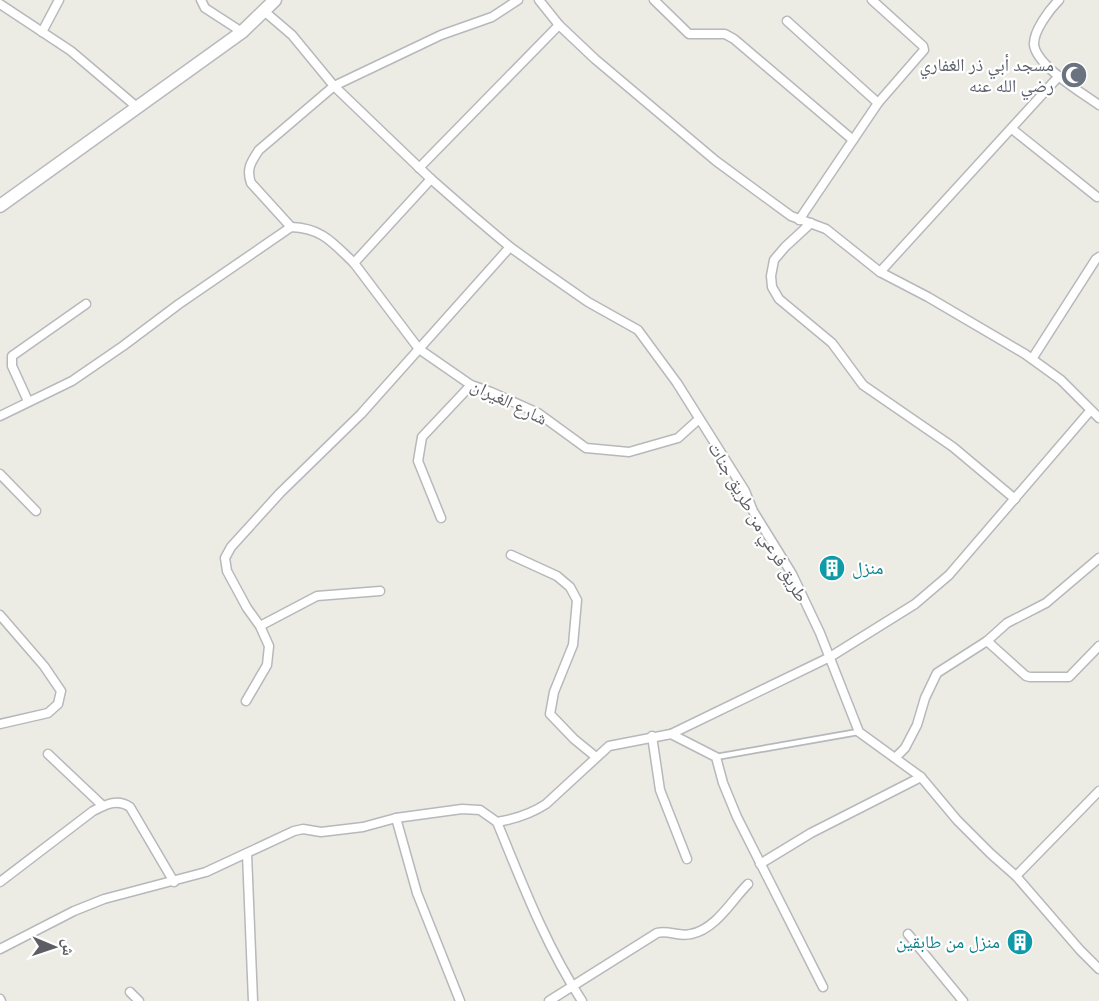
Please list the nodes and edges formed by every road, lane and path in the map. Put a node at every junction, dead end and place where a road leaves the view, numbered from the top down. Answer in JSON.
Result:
{"nodes":[{"id":1,"x":59,"y":0,"type":"edge"},
{"id":2,"x":201,"y":0,"type":"edge"},
{"id":3,"x":275,"y":0,"type":"edge"},
{"id":4,"x":518,"y":0,"type":"edge"},
{"id":5,"x":539,"y":0,"type":"edge"},
{"id":6,"x":654,"y":0,"type":"edge"},
{"id":7,"x":872,"y":0,"type":"edge"},
{"id":8,"x":1059,"y":0,"type":"edge"},
{"id":9,"x":0,"y":4,"type":"edge"},
{"id":10,"x":264,"y":11,"type":"junction"},
{"id":11,"x":786,"y":21,"type":"dead end"},
{"id":12,"x":559,"y":25,"type":"junction"},
{"id":13,"x":42,"y":32,"type":"junction"},
{"id":14,"x":242,"y":32,"type":"junction"},
{"id":15,"x":1059,"y":76,"type":"junction"},
{"id":16,"x":334,"y":86,"type":"junction"},
{"id":17,"x":878,"y":103,"type":"junction"},
{"id":18,"x":1099,"y":105,"type":"edge"},
{"id":19,"x":138,"y":108,"type":"junction"},
{"id":20,"x":1012,"y":129,"type":"junction"},
{"id":21,"x":853,"y":140,"type":"junction"},
{"id":22,"x":419,"y":168,"type":"junction"},
{"id":23,"x":430,"y":179,"type":"junction"},
{"id":24,"x":1097,"y":197,"type":"dead end"},
{"id":25,"x":0,"y":206,"type":"edge"},
{"id":26,"x":799,"y":220,"type":"junction"},
{"id":27,"x":811,"y":223,"type":"junction"},
{"id":28,"x":291,"y":227,"type":"junction"},
{"id":29,"x":510,"y":247,"type":"junction"},
{"id":30,"x":1099,"y":257,"type":"edge"},
{"id":31,"x":354,"y":263,"type":"junction"},
{"id":32,"x":880,"y":272,"type":"junction"},
{"id":33,"x":86,"y":304,"type":"dead end"},
{"id":34,"x":419,"y":349,"type":"junction"},
{"id":35,"x":1032,"y":359,"type":"junction"},
{"id":36,"x":471,"y":386,"type":"junction"},
{"id":37,"x":28,"y":401,"type":"junction"},
{"id":38,"x":1090,"y":411,"type":"junction"},
{"id":39,"x":0,"y":416,"type":"edge"},
{"id":40,"x":1099,"y":418,"type":"edge"},
{"id":41,"x":699,"y":419,"type":"junction"},
{"id":42,"x":0,"y":474,"type":"edge"},
{"id":43,"x":1015,"y":499,"type":"junction"},
{"id":44,"x":36,"y":511,"type":"dead end"},
{"id":45,"x":441,"y":518,"type":"dead end"},
{"id":46,"x":511,"y":555,"type":"dead end"},
{"id":47,"x":1099,"y":558,"type":"edge"},
{"id":48,"x":380,"y":591,"type":"dead end"},
{"id":49,"x":0,"y":615,"type":"edge"},
{"id":50,"x":260,"y":626,"type":"junction"},
{"id":51,"x":987,"y":641,"type":"junction"},
{"id":52,"x":1099,"y":646,"type":"edge"},
{"id":53,"x":830,"y":657,"type":"junction"},
{"id":54,"x":246,"y":701,"type":"dead end"},
{"id":55,"x":0,"y":724,"type":"edge"},
{"id":56,"x":859,"y":732,"type":"junction"},
{"id":57,"x":671,"y":734,"type":"junction"},
{"id":58,"x":652,"y":736,"type":"junction"},
{"id":59,"x":48,"y":754,"type":"dead end"},
{"id":60,"x":596,"y":757,"type":"junction"},
{"id":61,"x":716,"y":757,"type":"junction"},
{"id":62,"x":896,"y":757,"type":"junction"},
{"id":63,"x":921,"y":777,"type":"junction"},
{"id":64,"x":1099,"y":791,"type":"edge"},
{"id":65,"x":103,"y":806,"type":"junction"},
{"id":66,"x":396,"y":818,"type":"junction"},
{"id":67,"x":497,"y":822,"type":"junction"},
{"id":68,"x":247,"y":854,"type":"junction"},
{"id":69,"x":687,"y":859,"type":"dead end"},
{"id":70,"x":760,"y":864,"type":"junction"},
{"id":71,"x":1016,"y":876,"type":"junction"},
{"id":72,"x":0,"y":882,"type":"edge"},
{"id":73,"x":174,"y":882,"type":"junction"},
{"id":74,"x":748,"y":884,"type":"dead end"},
{"id":75,"x":908,"y":934,"type":"dead end"},
{"id":76,"x":0,"y":950,"type":"edge"},
{"id":77,"x":1099,"y":969,"type":"edge"},
{"id":78,"x":573,"y":987,"type":"junction"},
{"id":79,"x":823,"y":987,"type":"dead end"},
{"id":80,"x":130,"y":992,"type":"dead end"},
{"id":81,"x":139,"y":1001,"type":"edge"},
{"id":82,"x":253,"y":1001,"type":"edge"},
{"id":83,"x":460,"y":1001,"type":"edge"},
{"id":84,"x":549,"y":1001,"type":"edge"},
{"id":85,"x":582,"y":1001,"type":"edge"},
{"id":86,"x":963,"y":1001,"type":"edge"}],
"edges":[{"from":1,"to":13,"type":"street"},
{"from":2,"to":14,"type":"street"},
{"from":3,"to":10,"type":"street"},
{"from":4,"to":16,"type":"street"},
{"from":5,"to":12,"type":"street"},
{"from":6,"to":21,"type":"street"},
{"from":7,"to":17,"type":"street"},
{"from":8,"to":15,"type":"street"},
{"from":9,"to":13,"type":"street"},
{"from":10,"to":14,"type":"street"},
{"from":10,"to":16,"type":"street","name":"طريق فرعي من طريق جنات"},
{"from":11,"to":17,"type":"street"},
{"from":12,"to":22,"type":"street"},
{"from":12,"to":26,"type":"street"},
{"from":13,"to":19,"type":"street"},
{"from":14,"to":19,"type":"street"},
{"from":15,"to":18,"type":"street"},
{"from":15,"to":20,"type":"street"},
{"from":16,"to":22,"type":"street","name":"طريق فرعي من طريق جنات"},
{"from":16,"to":28,"type":"street"},
{"from":17,"to":21,"type":"street"},
{"from":19,"to":25,"type":"street"},
{"from":20,"to":24,"type":"street"},
{"from":20,"to":32,"type":"street"},
{"from":21,"to":26,"type":"street"},
{"from":22,"to":23,"type":"street","name":"طريق فرعي من طريق جنات"},
{"from":23,"to":29,"type":"street","name":"طريق فرعي من طريق جنات"},
{"from":23,"to":31,"type":"street"},
{"from":26,"to":27,"type":"street"},
{"from":27,"to":32,"type":"street"},
{"from":27,"to":43,"type":"street"},
{"from":28,"to":31,"type":"street","name":"شارع الغيران"},
{"from":28,"to":37,"type":"street"},
{"from":29,"to":34,"type":"street"},
{"from":29,"to":41,"type":"street","name":"طريق فرعي من طريق جنات"},
{"from":30,"to":35,"type":"street"},
{"from":31,"to":34,"type":"street","name":"شارع الغيران"},
{"from":32,"to":35,"type":"street"},
{"from":33,"to":37,"type":"street"},
{"from":34,"to":36,"type":"street","name":"شارع الغيران"},
{"from":34,"to":50,"type":"street"},
{"from":35,"to":38,"type":"street"},
{"from":36,"to":41,"type":"street","name":"شارع الغيران"},
{"from":36,"to":45,"type":"street"},
{"from":37,"to":39,"type":"street"},
{"from":38,"to":40,"type":"street"},
{"from":38,"to":43,"type":"street"},
{"from":41,"to":53,"type":"street","name":"طريق فرعي من طريق جنات"},
{"from":42,"to":44,"type":"street"},
{"from":43,"to":53,"type":"street"},
{"from":46,"to":60,"type":"street"},
{"from":47,"to":51,"type":"street"},
{"from":48,"to":50,"type":"street"},
{"from":49,"to":55,"type":"street"},
{"from":50,"to":54,"type":"street"},
{"from":51,"to":52,"type":"street"},
{"from":51,"to":62,"type":"street"},
{"from":53,"to":56,"type":"street","name":"طريق فرعي من طريق جنات"},
{"from":53,"to":57,"type":"street"},
{"from":56,"to":61,"type":"lane"},
{"from":56,"to":62,"type":"street"},
{"from":57,"to":58,"type":"street"},
{"from":57,"to":61,"type":"street"},
{"from":58,"to":60,"type":"street"},
{"from":58,"to":69,"type":"street"},
{"from":59,"to":65,"type":"street"},
{"from":60,"to":67,"type":"street"},
{"from":61,"to":70,"type":"street"},
{"from":62,"to":63,"type":"street"},
{"from":63,"to":70,"type":"street"},
{"from":63,"to":71,"type":"street"},
{"from":64,"to":71,"type":"street"},
{"from":65,"to":72,"type":"street"},
{"from":65,"to":73,"type":"street"},
{"from":66,"to":67,"type":"street"},
{"from":66,"to":68,"type":"street"},
{"from":66,"to":83,"type":"street"},
{"from":67,"to":78,"type":"street"},
{"from":68,"to":73,"type":"street"},
{"from":68,"to":82,"type":"street"},
{"from":70,"to":79,"type":"street"},
{"from":71,"to":77,"type":"street"},
{"from":73,"to":76,"type":"street"},
{"from":74,"to":78,"type":"street"},
{"from":75,"to":86,"type":"street"},
{"from":78,"to":84,"type":"street"},
{"from":78,"to":85,"type":"street"},
{"from":80,"to":81,"type":"street"}]}
